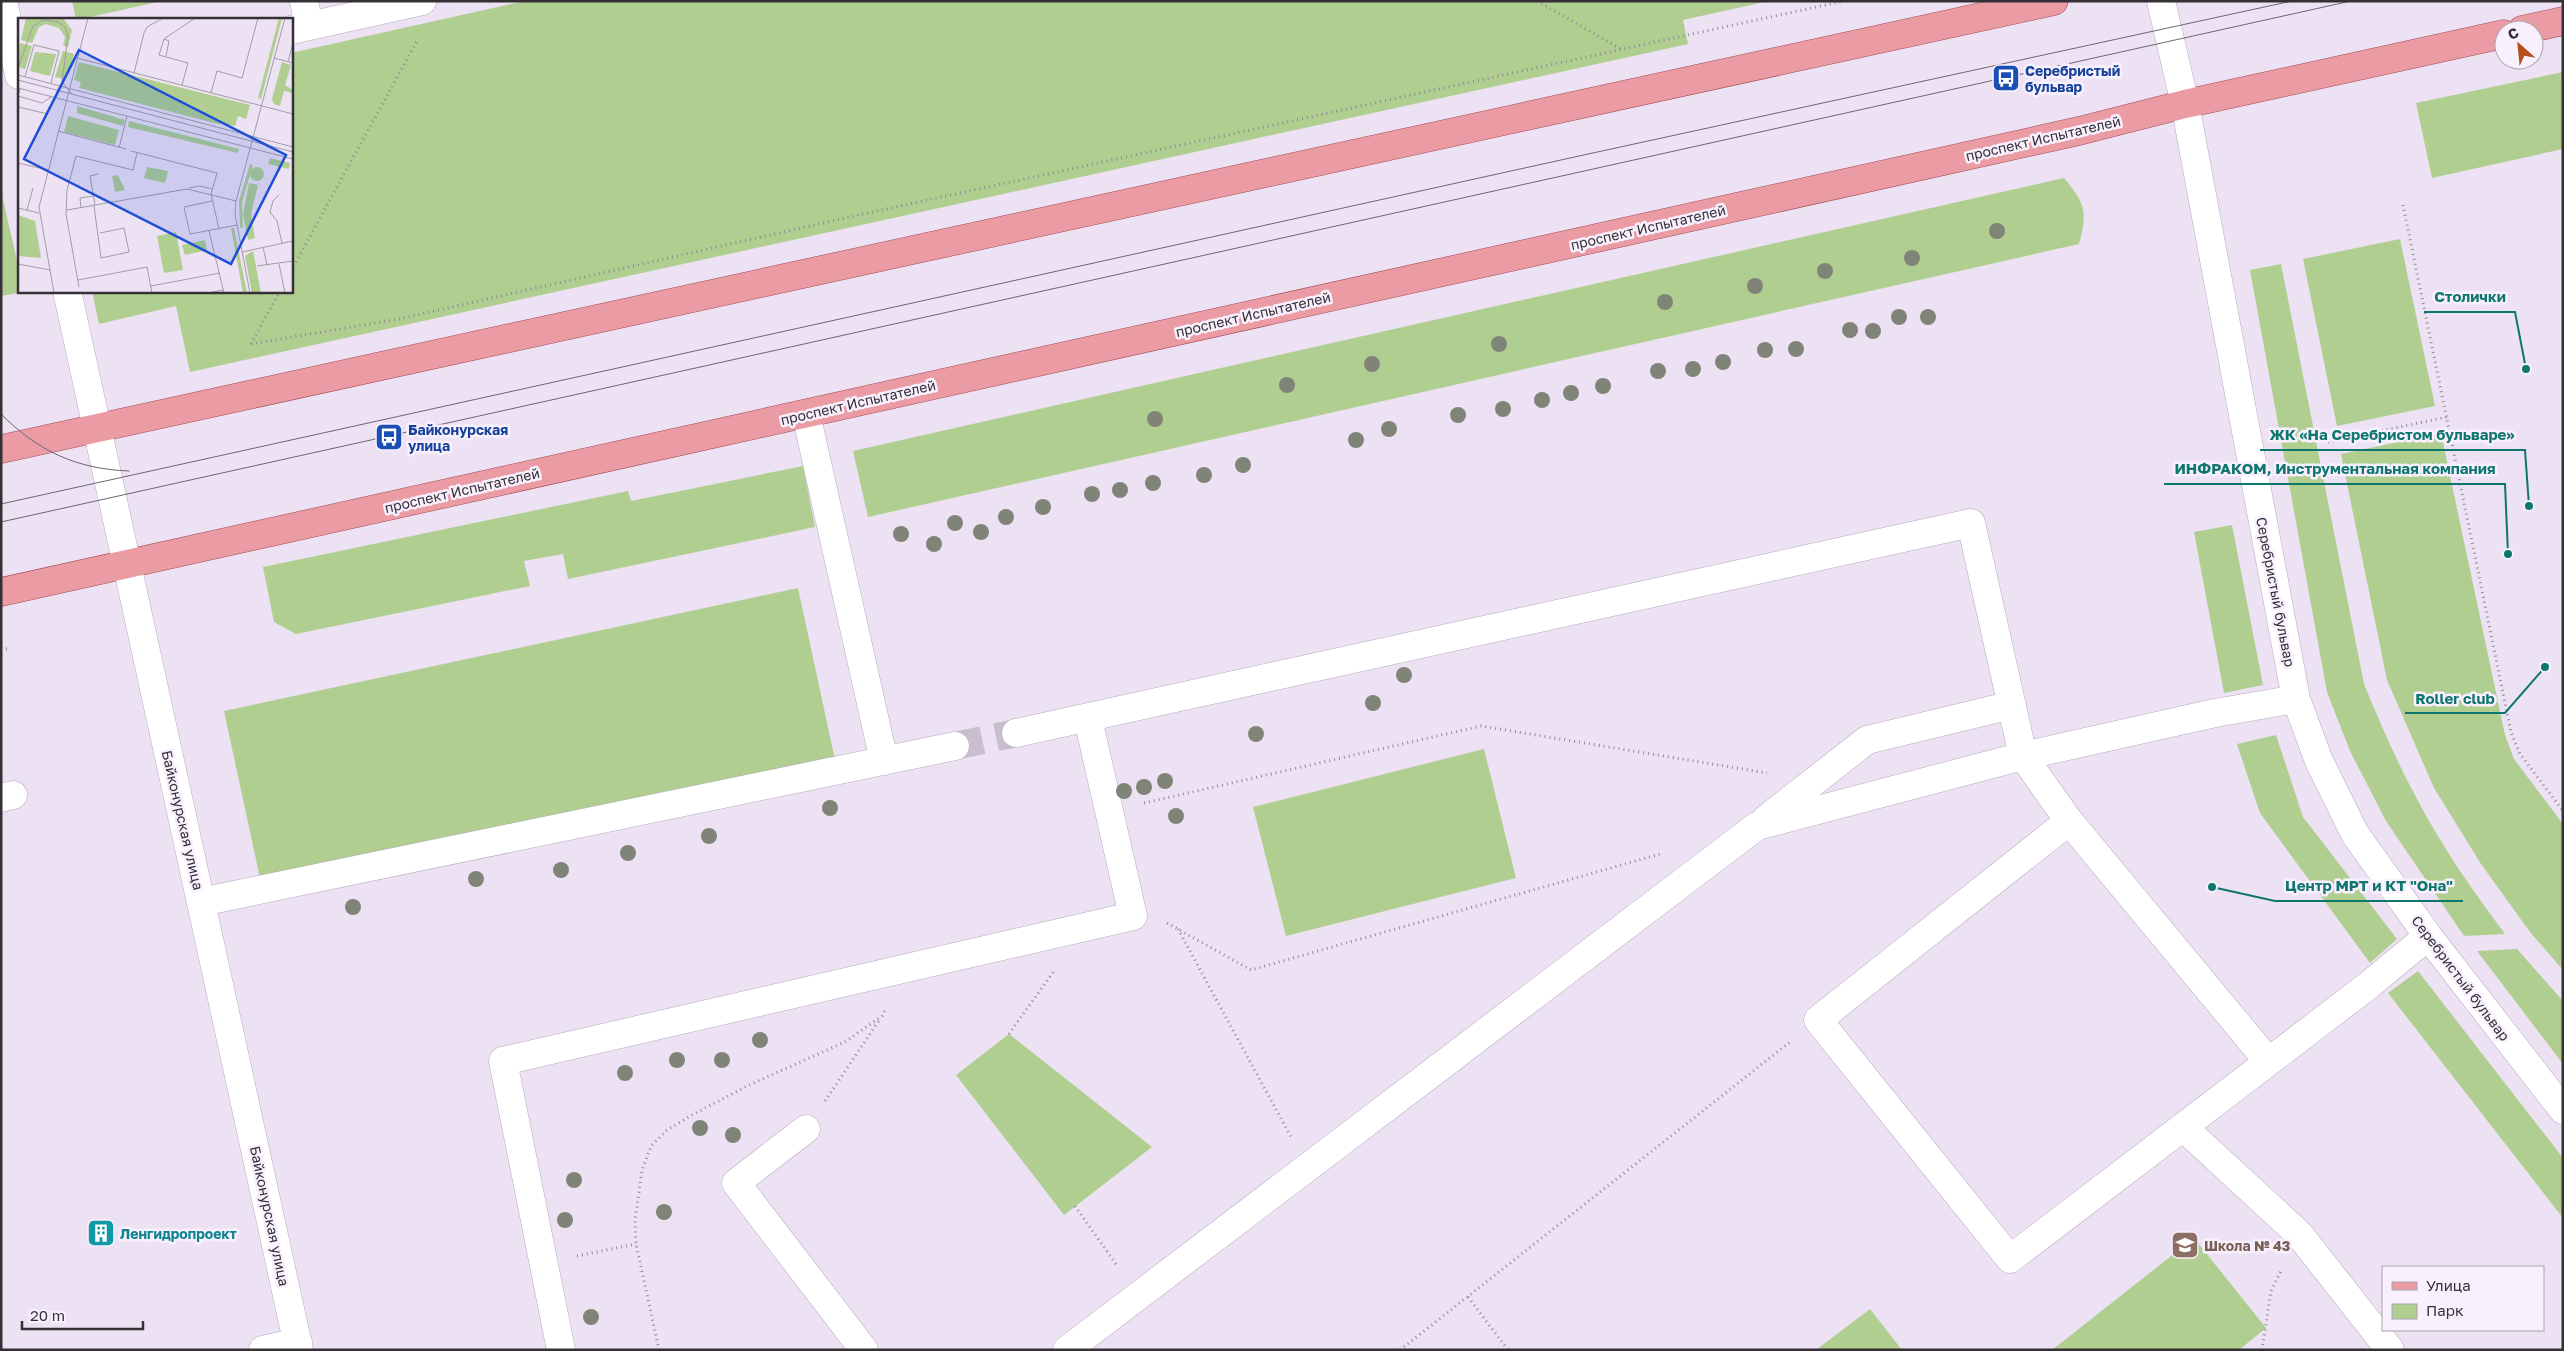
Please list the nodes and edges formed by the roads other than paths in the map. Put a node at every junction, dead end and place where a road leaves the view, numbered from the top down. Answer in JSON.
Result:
{"nodes":[{"id":1,"x":2,"y":1,"type":"edge"},
{"id":2,"x":422,"y":1,"type":"edge"},
{"id":3,"x":2054,"y":1,"type":"edge"},
{"id":4,"x":2161,"y":1,"type":"edge"},
{"id":5,"x":302,"y":19,"type":"edge"},
{"id":6,"x":2563,"y":21,"type":"edge"},
{"id":7,"x":2544,"y":25,"type":"edge"},
{"id":8,"x":2494,"y":36,"type":"edge"},
{"id":9,"x":18,"y":71,"type":"edge"},
{"id":10,"x":2185,"y":104,"type":"junction"},
{"id":11,"x":67,"y":292,"type":"edge"},
{"id":12,"x":806,"y":414,"type":"junction"},
{"id":13,"x":97,"y":429,"type":"junction"},
{"id":14,"x":1,"y":449,"type":"edge"},
{"id":15,"x":126,"y":565,"type":"junction"},
{"id":16,"x":1,"y":592,"type":"edge"},
{"id":17,"x":2296,"y":699,"type":"junction"},
{"id":18,"x":2012,"y":705,"type":"junction"},
{"id":19,"x":1088,"y":718,"type":"junction"},
{"id":20,"x":1016,"y":733,"type":"tunnel mouth"},
{"id":21,"x":955,"y":746,"type":"tunnel mouth"},
{"id":22,"x":2023,"y":756,"type":"junction"},
{"id":23,"x":884,"y":761,"type":"junction"},
{"id":24,"x":2069,"y":821,"type":"junction"},
{"id":25,"x":1757,"y":826,"type":"junction"},
{"id":26,"x":202,"y":902,"type":"junction"},
{"id":27,"x":2428,"y":936,"type":"junction"},
{"id":28,"x":2268,"y":1061,"type":"junction"},
{"id":29,"x":2563,"y":1110,"type":"edge"},
{"id":30,"x":2184,"y":1128,"type":"junction"},
{"id":31,"x":806,"y":1129,"type":"road end"},
{"id":32,"x":299,"y":1346,"type":"edge"},
{"id":33,"x":263,"y":1350,"type":"edge"},
{"id":34,"x":561,"y":1350,"type":"edge"},
{"id":35,"x":864,"y":1350,"type":"edge"},
{"id":36,"x":1067,"y":1350,"type":"edge"},
{"id":37,"x":2390,"y":1350,"type":"edge"}],
"edges":[{"from":1,"to":9,"type":"street"},
{"from":2,"to":5,"type":"street"},
{"from":3,"to":13,"type":"main road"},
{"from":4,"to":10,"type":"street","name":"Серебристый бульвар"},
{"from":6,"to":7,"type":"main road"},
{"from":8,"to":10,"type":"main road","name":"проспект Испытателей"},
{"from":10,"to":12,"type":"main road","name":"проспект Испытателей"},
{"from":10,"to":17,"type":"street","name":"Серебристый бульвар"},
{"from":11,"to":13,"type":"street","name":"Байконурская улица"},
{"from":12,"to":15,"type":"main road","name":"проспект Испытателей"},
{"from":12,"to":23,"type":"street"},
{"from":13,"to":14,"type":"main road"},
{"from":13,"to":15,"type":"street","name":"Байконурская улица"},
{"from":15,"to":16,"type":"main road","name":"проспект Испытателей"},
{"from":15,"to":26,"type":"street","name":"Байконурская улица"},
{"from":17,"to":22,"type":"street"},
{"from":17,"to":27,"type":"street","name":"Серебристый бульвар"},
{"from":18,"to":19,"type":"street"},
{"from":18,"to":22,"type":"street"},
{"from":18,"to":25,"type":"street"},
{"from":19,"to":20,"type":"street"},
{"from":19,"to":34,"type":"street"},
{"from":21,"to":23,"type":"street"},
{"from":22,"to":24,"type":"street"},
{"from":22,"to":25,"type":"street"},
{"from":23,"to":26,"type":"street"},
{"from":24,"to":28,"type":"street"},
{"from":24,"to":30,"type":"street"},
{"from":25,"to":36,"type":"street"},
{"from":26,"to":32,"type":"street","name":"Байконурская улица"},
{"from":27,"to":28,"type":"street"},
{"from":27,"to":29,"type":"street","name":"Серебристый бульвар"},
{"from":28,"to":30,"type":"street"},
{"from":30,"to":37,"type":"street"},
{"from":31,"to":35,"type":"street"},
{"from":32,"to":33,"type":"street"}]}
